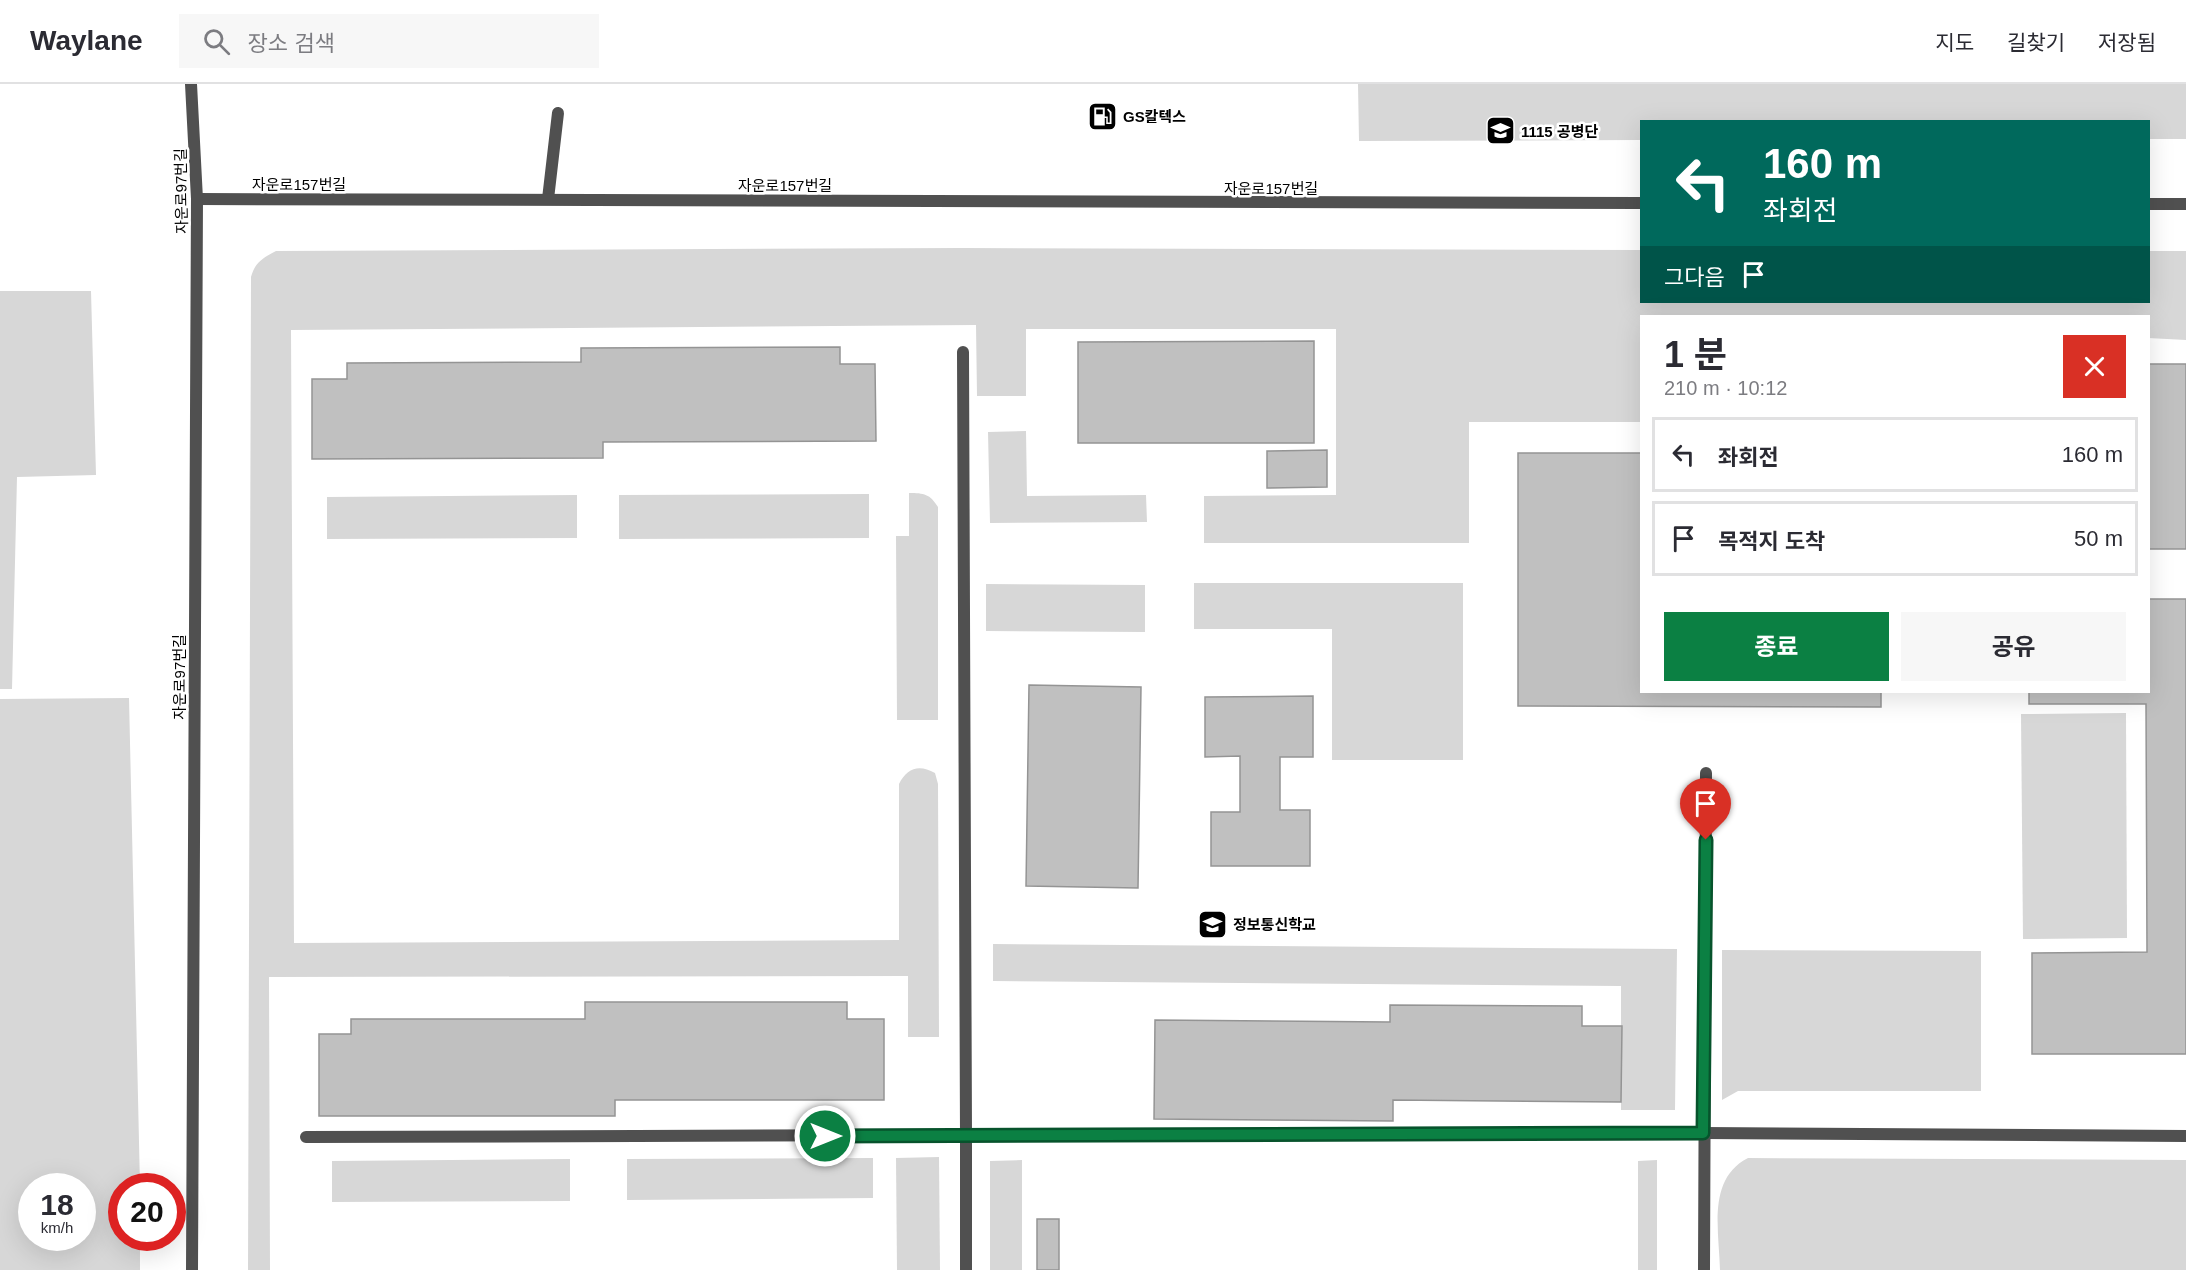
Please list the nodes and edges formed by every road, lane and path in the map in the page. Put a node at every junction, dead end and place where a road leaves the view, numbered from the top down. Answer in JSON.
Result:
{"nodes":[{"id":1,"x":192,"y":84,"type":"edge"},
{"id":2,"x":558,"y":113,"type":"dead end"},
{"id":3,"x":197,"y":199,"type":"junction"},
{"id":4,"x":548,"y":199,"type":"junction"},
{"id":5,"x":1640,"y":203,"type":"edge"},
{"id":6,"x":2150,"y":204,"type":"edge"},
{"id":7,"x":2186,"y":204,"type":"edge"},
{"id":8,"x":963,"y":352,"type":"dead end"},
{"id":9,"x":1706,"y":773,"type":"dead end"},
{"id":10,"x":1703,"y":1133,"type":"junction"},
{"id":11,"x":966,"y":1135,"type":"junction"},
{"id":12,"x":2186,"y":1136,"type":"edge"},
{"id":13,"x":306,"y":1137,"type":"dead end"},
{"id":14,"x":192,"y":1270,"type":"edge"},
{"id":15,"x":966,"y":1270,"type":"edge"},
{"id":16,"x":1704,"y":1270,"type":"edge"}],
"edges":[{"from":1,"to":3,"type":"street","name":"자운로97번길"},
{"from":2,"to":4,"type":"street"},
{"from":3,"to":4,"type":"street","name":"자운로157번길"},
{"from":3,"to":14,"type":"street","name":"자운로97번길"},
{"from":4,"to":5,"type":"street","name":"자운로157번길"},
{"from":6,"to":7,"type":"street"},
{"from":8,"to":11,"type":"street"},
{"from":9,"to":10,"type":"street"},
{"from":10,"to":11,"type":"street"},
{"from":10,"to":12,"type":"street"},
{"from":10,"to":16,"type":"street"},
{"from":11,"to":13,"type":"street"},
{"from":11,"to":15,"type":"street"}]}
